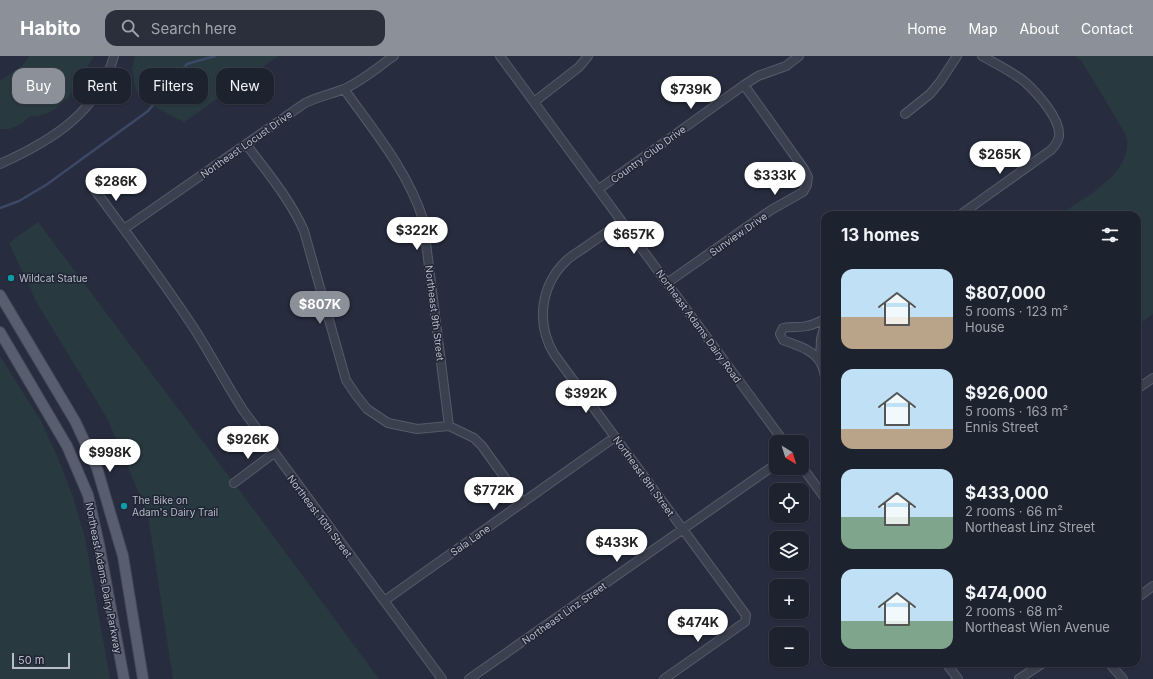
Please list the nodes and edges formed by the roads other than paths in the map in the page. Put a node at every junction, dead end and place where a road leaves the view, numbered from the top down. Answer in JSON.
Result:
{"nodes":[{"id":1,"x":114,"y":56,"type":"edge"},
{"id":2,"x":394,"y":56,"type":"edge"},
{"id":3,"x":500,"y":56,"type":"edge"},
{"id":4,"x":588,"y":56,"type":"edge"},
{"id":5,"x":799,"y":56,"type":"edge"},
{"id":6,"x":957,"y":56,"type":"edge"},
{"id":7,"x":982,"y":56,"type":"edge"},
{"id":8,"x":744,"y":84,"type":"junction"},
{"id":9,"x":344,"y":89,"type":"junction"},
{"id":10,"x":534,"y":102,"type":"junction"},
{"id":11,"x":905,"y":114,"type":"dead end"},
{"id":12,"x":246,"y":144,"type":"junction"},
{"id":13,"x":0,"y":164,"type":"edge"},
{"id":14,"x":92,"y":186,"type":"dead end"},
{"id":15,"x":599,"y":189,"type":"junction"},
{"id":16,"x":966,"y":211,"type":"edge"},
{"id":17,"x":622,"y":222,"type":"junction"},
{"id":18,"x":124,"y":229,"type":"junction"},
{"id":19,"x":667,"y":283,"type":"junction"},
{"id":20,"x":0,"y":295,"type":"edge"},
{"id":21,"x":821,"y":321,"type":"edge"},
{"id":22,"x":0,"y":332,"type":"edge"},
{"id":23,"x":821,"y":340,"type":"edge"},
{"id":24,"x":820,"y":362,"type":"junction"},
{"id":25,"x":821,"y":365,"type":"edge"},
{"id":26,"x":1153,"y":378,"type":"edge"},
{"id":27,"x":1141,"y":386,"type":"edge"},
{"id":28,"x":449,"y":426,"type":"junction"},
{"id":29,"x":779,"y":435,"type":"edge"},
{"id":30,"x":615,"y":438,"type":"junction"},
{"id":31,"x":274,"y":453,"type":"junction"},
{"id":32,"x":769,"y":469,"type":"edge"},
{"id":33,"x":808,"y":475,"type":"edge"},
{"id":34,"x":234,"y":483,"type":"dead end"},
{"id":35,"x":821,"y":493,"type":"edge"},
{"id":36,"x":523,"y":503,"type":"junction"},
{"id":37,"x":683,"y":529,"type":"junction"},
{"id":38,"x":1153,"y":586,"type":"edge"},
{"id":39,"x":1141,"y":595,"type":"edge"},
{"id":40,"x":384,"y":601,"type":"junction"},
{"id":41,"x":949,"y":667,"type":"edge"},
{"id":42,"x":1036,"y":667,"type":"edge"},
{"id":43,"x":1113,"y":667,"type":"edge"},
{"id":44,"x":124,"y":679,"type":"edge"},
{"id":45,"x":143,"y":679,"type":"edge"},
{"id":46,"x":442,"y":679,"type":"edge"},
{"id":47,"x":469,"y":679,"type":"edge"},
{"id":48,"x":664,"y":679,"type":"edge"},
{"id":49,"x":958,"y":679,"type":"edge"},
{"id":50,"x":1019,"y":679,"type":"edge"},
{"id":51,"x":1123,"y":679,"type":"edge"}],
"edges":[{"from":1,"to":13,"type":"street"},
{"from":2,"to":9,"type":"street","name":"Northeast Locust Drive"},
{"from":3,"to":10,"type":"street","name":"Northeast Adams Dairy Road"},
{"from":4,"to":10,"type":"street"},
{"from":5,"to":8,"type":"street","name":"Country Club Drive"},
{"from":6,"to":11,"type":"street"},
{"from":7,"to":16,"type":"street"},
{"from":8,"to":15,"type":"street","name":"Country Club Drive"},
{"from":8,"to":19,"type":"street","name":"Sunview Drive"},
{"from":9,"to":12,"type":"street","name":"Northeast Locust Drive"},
{"from":9,"to":28,"type":"street","name":"Northeast 9th Street"},
{"from":10,"to":15,"type":"street","name":"Northeast Adams Dairy Road"},
{"from":12,"to":18,"type":"street","name":"Northeast Locust Drive"},
{"from":12,"to":28,"type":"street"},
{"from":14,"to":18,"type":"street","name":"Northeast 10th Street"},
{"from":15,"to":17,"type":"street","name":"Northeast Adams Dairy Road"},
{"from":17,"to":19,"type":"street","name":"Northeast Adams Dairy Road"},
{"from":17,"to":30,"type":"street","name":"Northeast 8th Street"},
{"from":18,"to":31,"type":"street","name":"Northeast 10th Street"},
{"from":19,"to":29,"type":"street","name":"Northeast Adams Dairy Road"},
{"from":20,"to":45,"type":"main road","name":"Northeast Adams Dairy Parkway"},
{"from":21,"to":24,"type":"street"},
{"from":22,"to":44,"type":"main road","name":"Northeast Adams Dairy Parkway"},
{"from":23,"to":24,"type":"street"},
{"from":24,"to":25,"type":"street"},
{"from":26,"to":27,"type":"street"},
{"from":28,"to":36,"type":"street"},
{"from":30,"to":36,"type":"street","name":"Sala Lane"},
{"from":30,"to":37,"type":"street","name":"Northeast 8th Street"},
{"from":31,"to":34,"type":"street"},
{"from":31,"to":40,"type":"street","name":"Northeast 10th Street"},
{"from":32,"to":37,"type":"street","name":"Northeast Linz Street"},
{"from":33,"to":35,"type":"street"},
{"from":36,"to":40,"type":"street","name":"Sala Lane"},
{"from":37,"to":47,"type":"street","name":"Northeast Linz Street"},
{"from":37,"to":48,"type":"street","name":"Northeast 8th Street"},
{"from":38,"to":39,"type":"street"},
{"from":40,"to":46,"type":"street","name":"Northeast 10th Street"},
{"from":41,"to":49,"type":"street"},
{"from":42,"to":50,"type":"street"},
{"from":43,"to":51,"type":"street"}]}
